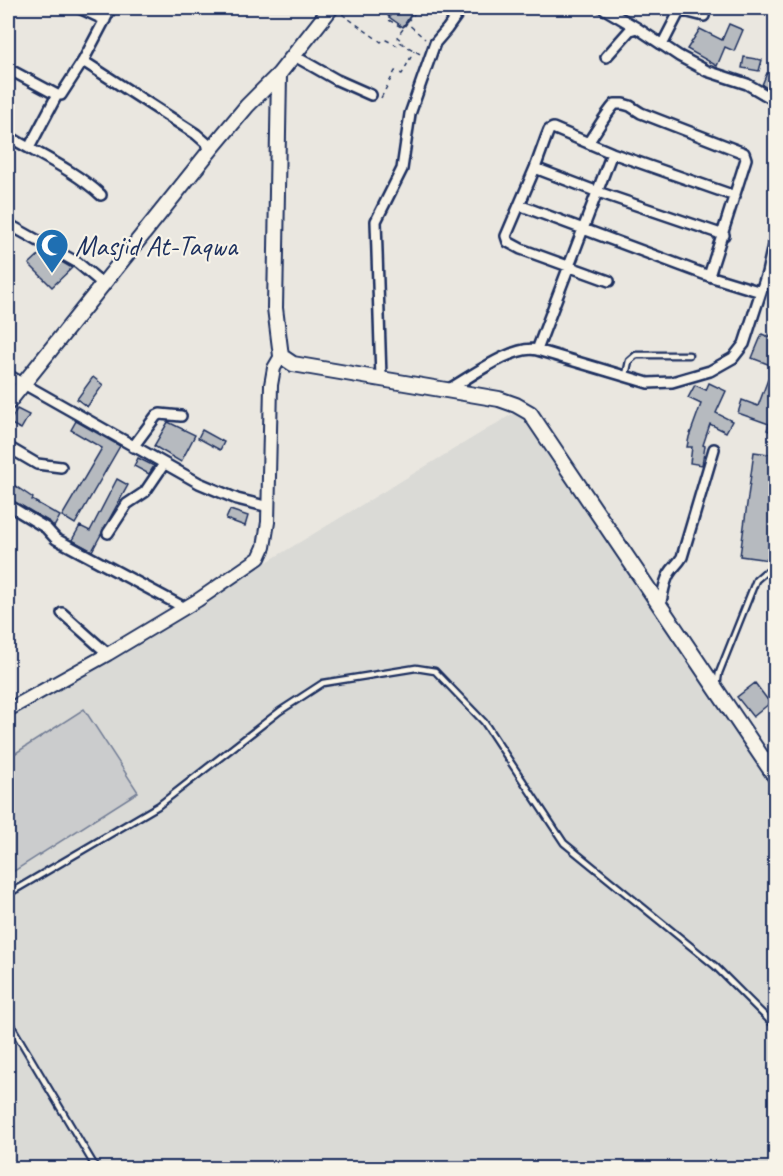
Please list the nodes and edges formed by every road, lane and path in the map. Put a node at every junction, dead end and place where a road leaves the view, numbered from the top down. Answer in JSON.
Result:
{"nodes":[{"id":1,"x":79,"y":8,"type":"edge"},
{"id":2,"x":111,"y":8,"type":"edge"},
{"id":3,"x":385,"y":8,"type":"edge"},
{"id":4,"x":419,"y":8,"type":"edge"},
{"id":5,"x":462,"y":8,"type":"edge"},
{"id":6,"x":608,"y":8,"type":"edge"},
{"id":7,"x":335,"y":10,"type":"edge"},
{"id":8,"x":704,"y":15,"type":"dead end"},
{"id":9,"x":105,"y":20,"type":"junction"},
{"id":10,"x":407,"y":23,"type":"junction"},
{"id":11,"x":403,"y":28,"type":"junction"},
{"id":12,"x":637,"y":28,"type":"junction"},
{"id":13,"x":400,"y":42,"type":"junction"},
{"id":14,"x":431,"y":42,"type":"junction"},
{"id":15,"x":662,"y":45,"type":"junction"},
{"id":16,"x":414,"y":51,"type":"junction"},
{"id":17,"x":297,"y":52,"type":"junction"},
{"id":18,"x":606,"y":57,"type":"dead end"},
{"id":19,"x":83,"y":61,"type":"junction"},
{"id":20,"x":8,"y":73,"type":"edge"},
{"id":21,"x":279,"y":74,"type":"junction"},
{"id":22,"x":57,"y":95,"type":"junction"},
{"id":23,"x":371,"y":96,"type":"joint"},
{"id":24,"x":776,"y":100,"type":"edge"},
{"id":25,"x":8,"y":136,"type":"edge"},
{"id":26,"x":588,"y":143,"type":"junction"},
{"id":27,"x":29,"y":147,"type":"junction"},
{"id":28,"x":212,"y":148,"type":"junction"},
{"id":29,"x":612,"y":153,"type":"junction"},
{"id":30,"x":535,"y":168,"type":"junction"},
{"id":31,"x":598,"y":192,"type":"junction"},
{"id":32,"x":101,"y":195,"type":"dead end"},
{"id":33,"x":735,"y":196,"type":"junction"},
{"id":34,"x":519,"y":205,"type":"junction"},
{"id":35,"x":8,"y":224,"type":"edge"},
{"id":36,"x":583,"y":228,"type":"junction"},
{"id":37,"x":776,"y":231,"type":"edge"},
{"id":38,"x":723,"y":235,"type":"junction"},
{"id":39,"x":569,"y":267,"type":"junction"},
{"id":40,"x":771,"y":273,"type":"edge"},
{"id":41,"x":710,"y":276,"type":"junction"},
{"id":42,"x":609,"y":280,"type":"dead end"},
{"id":43,"x":103,"y":284,"type":"junction"},
{"id":44,"x":761,"y":292,"type":"junction"},
{"id":45,"x":537,"y":350,"type":"junction"},
{"id":46,"x":689,"y":355,"type":"dead end"},
{"id":47,"x":281,"y":356,"type":"junction"},
{"id":48,"x":8,"y":375,"type":"edge"},
{"id":49,"x":381,"y":378,"type":"junction"},
{"id":50,"x":625,"y":378,"type":"junction"},
{"id":51,"x":22,"y":384,"type":"junction"},
{"id":52,"x":449,"y":389,"type":"junction"},
{"id":53,"x":8,"y":403,"type":"edge"},
{"id":54,"x":182,"y":416,"type":"dead end"},
{"id":55,"x":8,"y":447,"type":"edge"},
{"id":56,"x":133,"y":447,"type":"junction"},
{"id":57,"x":714,"y":449,"type":"dead end"},
{"id":58,"x":164,"y":464,"type":"junction"},
{"id":59,"x":61,"y":467,"type":"dead end"},
{"id":60,"x":8,"y":505,"type":"edge"},
{"id":61,"x":269,"y":507,"type":"junction"},
{"id":62,"x":108,"y":533,"type":"dead end"},
{"id":63,"x":776,"y":571,"type":"edge"},
{"id":64,"x":660,"y":605,"type":"junction"},
{"id":65,"x":185,"y":608,"type":"junction"},
{"id":66,"x":62,"y":613,"type":"dead end"},
{"id":67,"x":108,"y":654,"type":"junction"},
{"id":68,"x":717,"y":692,"type":"junction"},
{"id":69,"x":8,"y":710,"type":"edge"},
{"id":70,"x":776,"y":778,"type":"edge"},
{"id":71,"x":8,"y":894,"type":"edge"},
{"id":72,"x":8,"y":1020,"type":"edge"},
{"id":73,"x":776,"y":1027,"type":"edge"},
{"id":74,"x":96,"y":1168,"type":"edge"}],
"edges":[{"from":1,"to":9,"type":"street"},
{"from":2,"to":9,"type":"street"},
{"from":3,"to":11,"type":"path"},
{"from":4,"to":10,"type":"path"},
{"from":5,"to":14,"type":"street"},
{"from":6,"to":12,"type":"street"},
{"from":7,"to":13,"type":"path"},
{"from":7,"to":17,"type":"main road"},
{"from":8,"to":15,"type":"street"},
{"from":9,"to":19,"type":"street"},
{"from":10,"to":11,"type":"path"},
{"from":10,"to":14,"type":"path"},
{"from":11,"to":13,"type":"path"},
{"from":12,"to":15,"type":"street"},
{"from":12,"to":18,"type":"street"},
{"from":13,"to":16,"type":"path"},
{"from":14,"to":16,"type":"path"},
{"from":14,"to":49,"type":"street"},
{"from":15,"to":24,"type":"street"},
{"from":16,"to":23,"type":"path"},
{"from":17,"to":21,"type":"main road"},
{"from":17,"to":23,"type":"street"},
{"from":19,"to":22,"type":"street"},
{"from":19,"to":28,"type":"street"},
{"from":20,"to":22,"type":"street"},
{"from":21,"to":28,"type":"main road"},
{"from":21,"to":47,"type":"main road"},
{"from":22,"to":27,"type":"street"},
{"from":25,"to":27,"type":"street"},
{"from":26,"to":29,"type":"street"},
{"from":26,"to":30,"type":"street"},
{"from":26,"to":33,"type":"street"},
{"from":27,"to":32,"type":"street"},
{"from":28,"to":43,"type":"main road"},
{"from":29,"to":31,"type":"street"},
{"from":29,"to":33,"type":"street"},
{"from":30,"to":31,"type":"street"},
{"from":30,"to":34,"type":"street"},
{"from":31,"to":36,"type":"street"},
{"from":31,"to":38,"type":"street"},
{"from":33,"to":38,"type":"street"},
{"from":34,"to":36,"type":"street"},
{"from":34,"to":39,"type":"street"},
{"from":35,"to":43,"type":"street"},
{"from":36,"to":39,"type":"street"},
{"from":36,"to":41,"type":"street"},
{"from":37,"to":40,"type":"street"},
{"from":38,"to":41,"type":"street"},
{"from":39,"to":42,"type":"street"},
{"from":39,"to":45,"type":"street"},
{"from":40,"to":44,"type":"street"},
{"from":41,"to":44,"type":"street"},
{"from":43,"to":51,"type":"main road"},
{"from":44,"to":50,"type":"street"},
{"from":45,"to":50,"type":"street"},
{"from":45,"to":52,"type":"street"},
{"from":46,"to":50,"type":"lane"},
{"from":47,"to":49,"type":"main road"},
{"from":47,"to":61,"type":"street"},
{"from":48,"to":51,"type":"street"},
{"from":49,"to":52,"type":"main road"},
{"from":51,"to":53,"type":"main road"},
{"from":51,"to":56,"type":"street"},
{"from":52,"to":64,"type":"main road"},
{"from":54,"to":56,"type":"street"},
{"from":55,"to":59,"type":"street"},
{"from":56,"to":58,"type":"street"},
{"from":57,"to":64,"type":"street"},
{"from":58,"to":61,"type":"street"},
{"from":58,"to":62,"type":"street"},
{"from":60,"to":65,"type":"street"},
{"from":61,"to":65,"type":"street"},
{"from":63,"to":68,"type":"lane"},
{"from":64,"to":68,"type":"main road"},
{"from":65,"to":67,"type":"street"},
{"from":66,"to":67,"type":"street"},
{"from":67,"to":69,"type":"street"},
{"from":68,"to":70,"type":"main road"},
{"from":71,"to":73,"type":"lane"},
{"from":72,"to":74,"type":"lane"}]}
